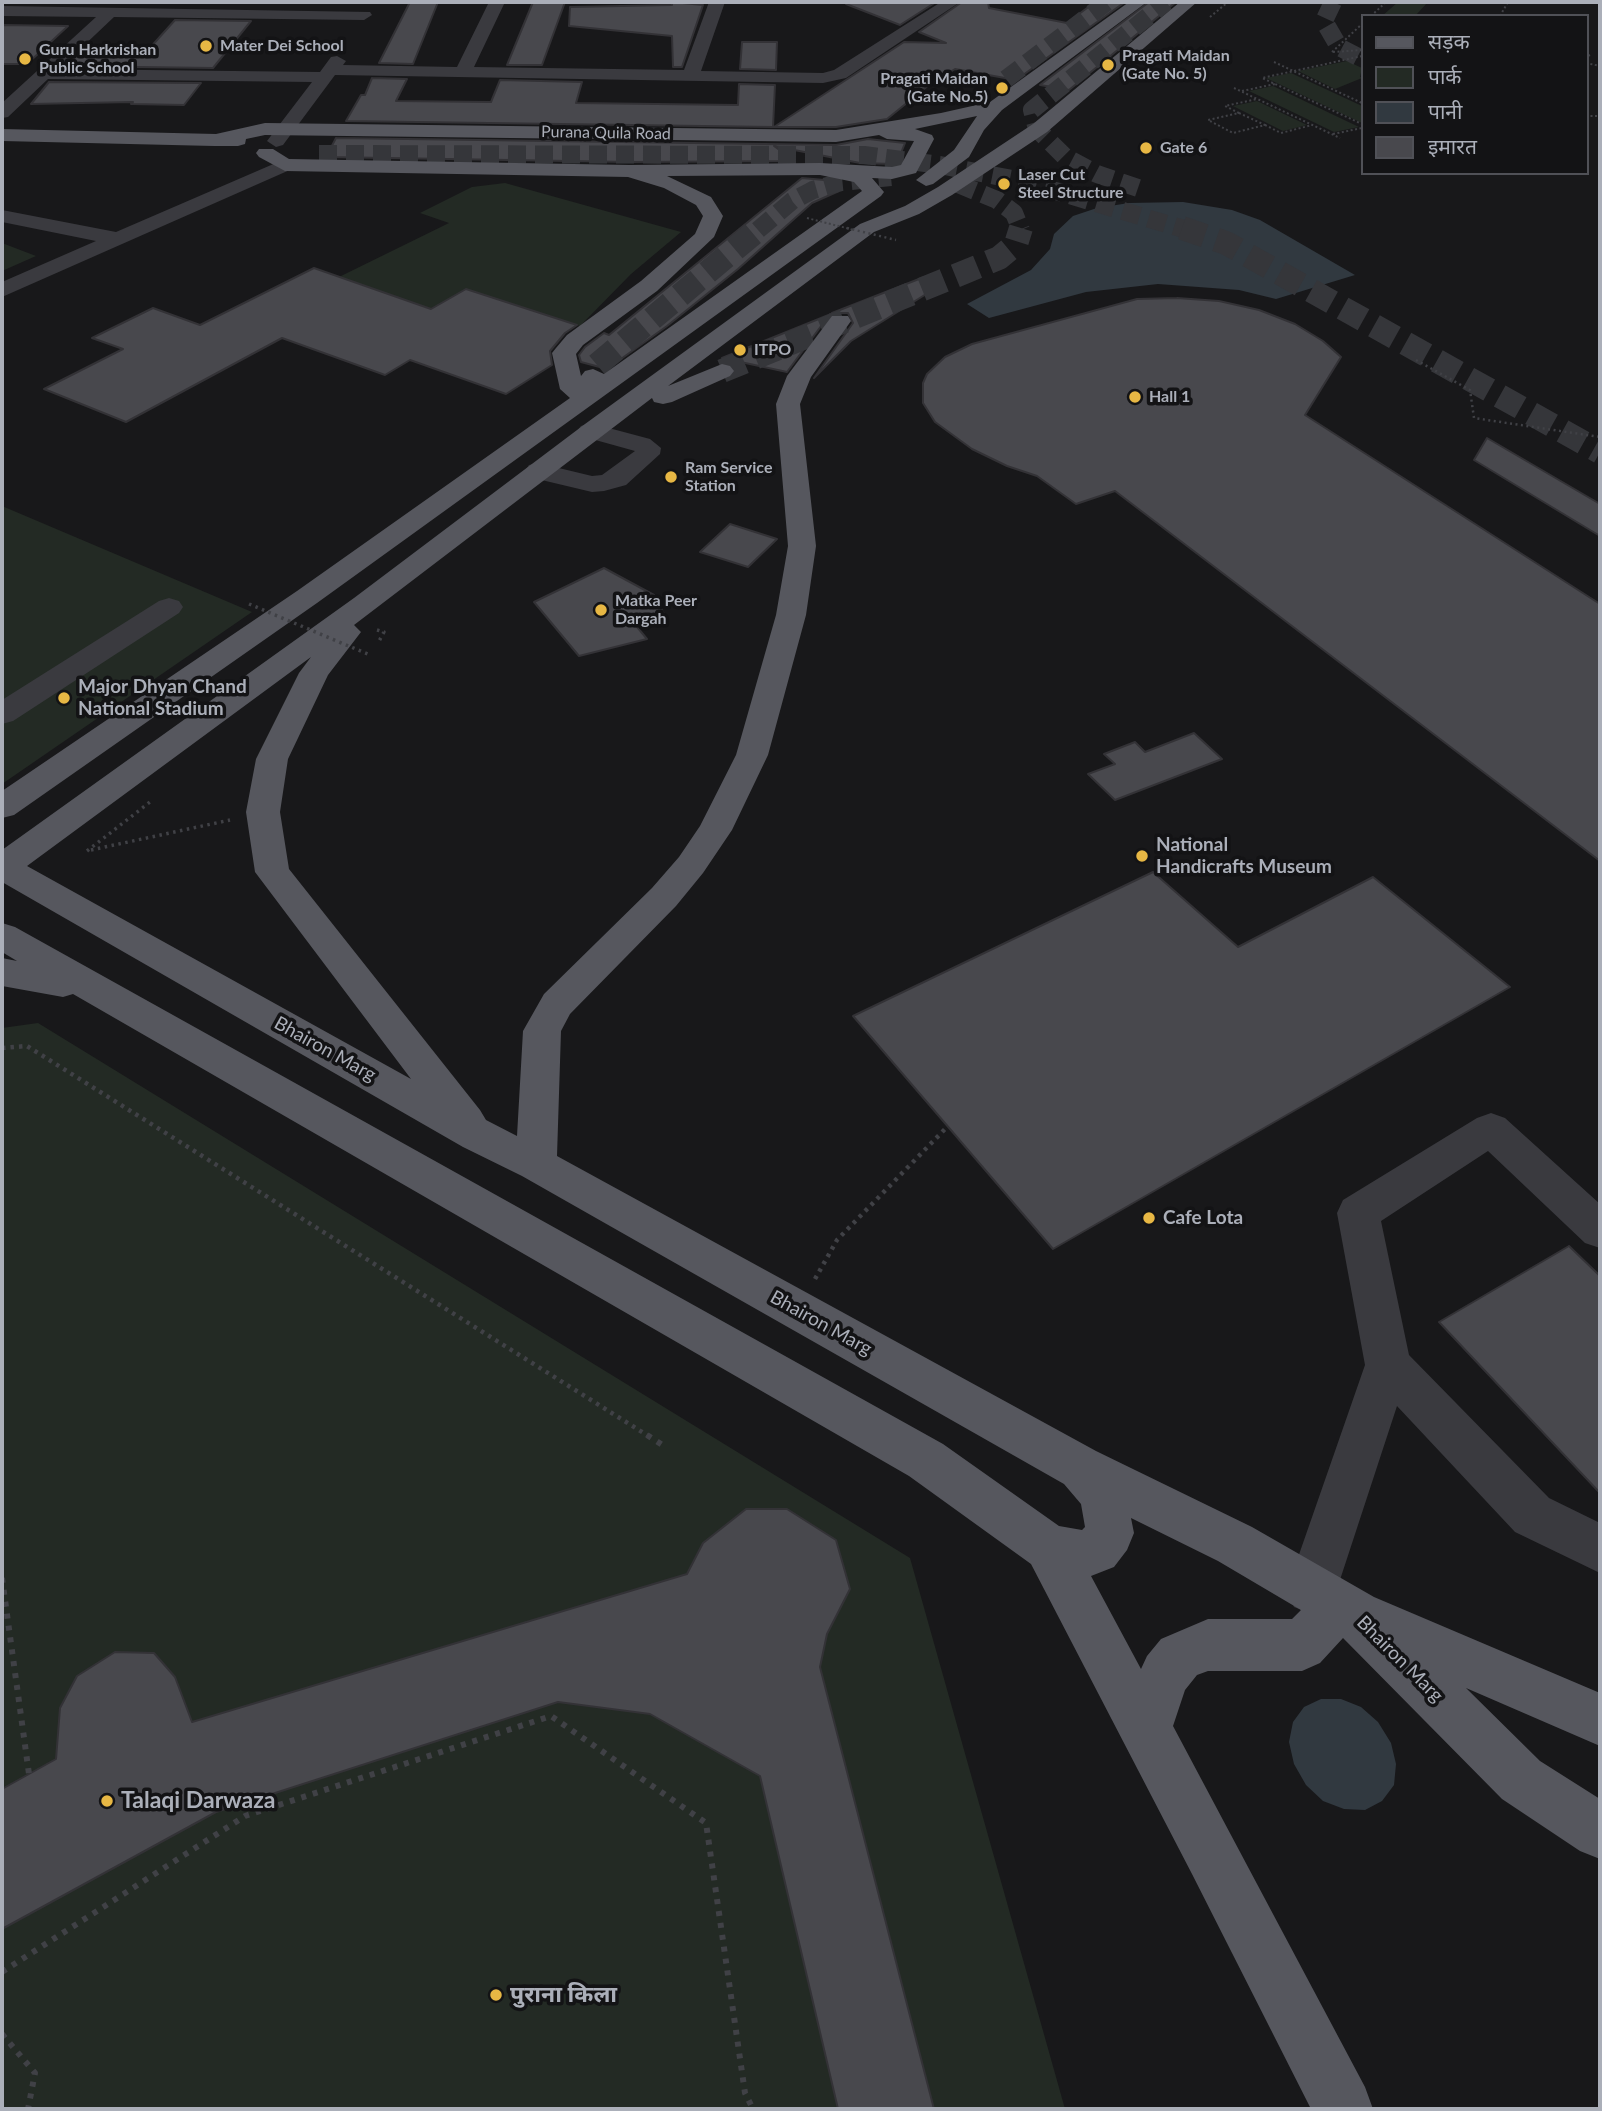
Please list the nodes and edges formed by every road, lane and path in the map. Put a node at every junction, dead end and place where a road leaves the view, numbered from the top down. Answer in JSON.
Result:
{"nodes":[{"id":1,"x":497,"y":2,"type":"edge"},
{"id":2,"x":717,"y":2,"type":"edge"},
{"id":3,"x":952,"y":2,"type":"edge"},
{"id":4,"x":1139,"y":2,"type":"edge"},
{"id":5,"x":1189,"y":2,"type":"edge"},
{"id":6,"x":1386,"y":2,"type":"edge"},
{"id":7,"x":368,"y":8,"type":"edge"},
{"id":8,"x":2,"y":11,"type":"edge"},
{"id":9,"x":110,"y":12,"type":"junction"},
{"id":10,"x":1373,"y":14,"type":"edge"},
{"id":11,"x":1360,"y":26,"type":"edge"},
{"id":12,"x":1360,"y":50,"type":"edge"},
{"id":13,"x":1360,"y":56,"type":"edge"},
{"id":14,"x":1274,"y":62,"type":"dead end"},
{"id":15,"x":1294,"y":71,"type":"junction"},
{"id":16,"x":463,"y":72,"type":"junction"},
{"id":17,"x":45,"y":74,"type":"junction"},
{"id":18,"x":329,"y":74,"type":"junction"},
{"id":19,"x":690,"y":76,"type":"junction"},
{"id":20,"x":1275,"y":84,"type":"junction"},
{"id":21,"x":1234,"y":88,"type":"dead end"},
{"id":22,"x":1241,"y":91,"type":"junction"},
{"id":23,"x":1003,"y":94,"type":"junction"},
{"id":24,"x":1257,"y":99,"type":"junction"},
{"id":25,"x":1360,"y":102,"type":"edge"},
{"id":26,"x":1064,"y":109,"type":"junction"},
{"id":27,"x":2,"y":113,"type":"edge"},
{"id":28,"x":1239,"y":113,"type":"junction"},
{"id":29,"x":1265,"y":125,"type":"junction"},
{"id":30,"x":1313,"y":125,"type":"junction"},
{"id":31,"x":1360,"y":125,"type":"edge"},
{"id":32,"x":1360,"y":127,"type":"edge"},
{"id":33,"x":1333,"y":134,"type":"junction"},
{"id":34,"x":2,"y":135,"type":"edge"},
{"id":35,"x":835,"y":136,"type":"junction"},
{"id":36,"x":1340,"y":138,"type":"dead end"},
{"id":37,"x":276,"y":141,"type":"junction"},
{"id":38,"x":322,"y":148,"type":"tunnel mouth"},
{"id":39,"x":2,"y":149,"type":"edge"},
{"id":40,"x":285,"y":165,"type":"junction"},
{"id":41,"x":820,"y":169,"type":"junction"},
{"id":42,"x":630,"y":171,"type":"junction"},
{"id":43,"x":2,"y":216,"type":"edge"},
{"id":44,"x":815,"y":224,"type":"junction"},
{"id":45,"x":120,"y":239,"type":"junction"},
{"id":46,"x":897,"y":240,"type":"dead end"},
{"id":47,"x":2,"y":290,"type":"edge"},
{"id":48,"x":839,"y":321,"type":"dead end"},
{"id":49,"x":1416,"y":360,"type":"dead end"},
{"id":50,"x":597,"y":365,"type":"tunnel mouth"},
{"id":51,"x":722,"y":371,"type":"tunnel mouth"},
{"id":52,"x":584,"y":396,"type":"junction"},
{"id":53,"x":592,"y":430,"type":"junction"},
{"id":54,"x":1600,"y":437,"type":"edge"},
{"id":55,"x":538,"y":471,"type":"junction"},
{"id":56,"x":249,"y":604,"type":"dead end"},
{"id":57,"x":364,"y":604,"type":"junction"},
{"id":58,"x":169,"y":607,"type":"dead end"},
{"id":59,"x":370,"y":656,"type":"dead end"},
{"id":60,"x":2,"y":714,"type":"edge"},
{"id":61,"x":2,"y":807,"type":"edge"},
{"id":62,"x":241,"y":817,"type":"dead end"},
{"id":63,"x":88,"y":851,"type":"dead end"},
{"id":64,"x":2,"y":867,"type":"edge"},
{"id":65,"x":2,"y":936,"type":"edge"},
{"id":66,"x":2,"y":972,"type":"edge"},
{"id":67,"x":89,"y":988,"type":"junction"},
{"id":68,"x":2,"y":1048,"type":"edge"},
{"id":69,"x":948,"y":1126,"type":"dead end"},
{"id":70,"x":477,"y":1135,"type":"junction"},
{"id":71,"x":536,"y":1164,"type":"junction"},
{"id":72,"x":1600,"y":1230,"type":"edge"},
{"id":73,"x":797,"y":1310,"type":"junction"},
{"id":74,"x":1388,"y":1365,"type":"junction"},
{"id":75,"x":664,"y":1446,"type":"dead end"},
{"id":76,"x":1079,"y":1467,"type":"junction"},
{"id":77,"x":1048,"y":1547,"type":"junction"},
{"id":78,"x":1600,"y":1549,"type":"edge"},
{"id":79,"x":2,"y":1578,"type":"edge"},
{"id":80,"x":1334,"y":1601,"type":"junction"},
{"id":81,"x":1600,"y":1720,"type":"edge"},
{"id":82,"x":1145,"y":1729,"type":"junction"},
{"id":83,"x":29,"y":1774,"type":"dead end"},
{"id":84,"x":1600,"y":1831,"type":"edge"},
{"id":85,"x":2,"y":1972,"type":"edge"},
{"id":86,"x":2,"y":2034,"type":"edge"},
{"id":87,"x":28,"y":2109,"type":"edge"},
{"id":88,"x":753,"y":2109,"type":"edge"},
{"id":89,"x":1343,"y":2109,"type":"edge"}],
"edges":[{"from":1,"to":16,"type":"street"},
{"from":2,"to":19,"type":"street"},
{"from":3,"to":19,"type":"street"},
{"from":4,"to":23,"type":"main road"},
{"from":5,"to":26,"type":"main road"},
{"from":6,"to":10,"type":"path"},
{"from":7,"to":9,"type":"street"},
{"from":7,"to":18,"type":"street"},
{"from":8,"to":9,"type":"street"},
{"from":9,"to":17,"type":"street"},
{"from":11,"to":12,"type":"path"},
{"from":13,"to":15,"type":"path"},
{"from":14,"to":15,"type":"path"},
{"from":15,"to":20,"type":"path"},
{"from":15,"to":25,"type":"path"},
{"from":16,"to":18,"type":"street"},
{"from":16,"to":19,"type":"street"},
{"from":17,"to":18,"type":"street"},
{"from":17,"to":27,"type":"street"},
{"from":18,"to":37,"type":"street"},
{"from":20,"to":22,"type":"path"},
{"from":20,"to":31,"type":"path"},
{"from":21,"to":22,"type":"path"},
{"from":22,"to":24,"type":"path"},
{"from":23,"to":26,"type":"main road"},
{"from":23,"to":35,"type":"main road","name":"Purana Quila Road"},
{"from":23,"to":44,"type":"main road"},
{"from":24,"to":28,"type":"path"},
{"from":24,"to":30,"type":"path"},
{"from":26,"to":53,"type":"main road"},
{"from":28,"to":29,"type":"path"},
{"from":28,"to":29,"type":"path"},
{"from":29,"to":30,"type":"path"},
{"from":30,"to":33,"type":"path"},
{"from":32,"to":33,"type":"path"},
{"from":33,"to":36,"type":"path"},
{"from":34,"to":37,"type":"main road","name":"Purana Quila Road"},
{"from":35,"to":37,"type":"main road","name":"Purana Quila Road"},
{"from":35,"to":41,"type":"main road"},
{"from":37,"to":38,"type":"main road"},
{"from":37,"to":39,"type":"main road","name":"Purana Quila Road"},
{"from":37,"to":40,"type":"main road"},
{"from":40,"to":42,"type":"main road"},
{"from":40,"to":45,"type":"street"},
{"from":41,"to":42,"type":"main road"},
{"from":41,"to":44,"type":"main road"},
{"from":42,"to":52,"type":"main road"},
{"from":43,"to":45,"type":"street"},
{"from":44,"to":46,"type":"path","bridge":true},
{"from":44,"to":52,"type":"main road"},
{"from":45,"to":47,"type":"street"},
{"from":48,"to":71,"type":"main road"},
{"from":49,"to":54,"type":"path"},
{"from":50,"to":52,"type":"main road"},
{"from":51,"to":53,"type":"main road"},
{"from":52,"to":61,"type":"main road"},
{"from":53,"to":55,"type":"main road"},
{"from":53,"to":55,"type":"street"},
{"from":55,"to":57,"type":"main road"},
{"from":56,"to":59,"type":"path","bridge":true},
{"from":57,"to":64,"type":"main road"},
{"from":57,"to":70,"type":"main road"},
{"from":58,"to":60,"type":"street"},
{"from":62,"to":63,"type":"path"},
{"from":64,"to":70,"type":"main road","name":"Bhairon Marg"},
{"from":65,"to":67,"type":"main road"},
{"from":66,"to":67,"type":"main road"},
{"from":67,"to":77,"type":"main road"},
{"from":68,"to":75,"type":"path"},
{"from":69,"to":73,"type":"path"},
{"from":70,"to":71,"type":"main road","name":"Bhairon Marg"},
{"from":71,"to":73,"type":"main road","name":"Bhairon Marg"},
{"from":72,"to":74,"type":"street"},
{"from":73,"to":76,"type":"main road","name":"Bhairon Marg"},
{"from":74,"to":78,"type":"street"},
{"from":74,"to":80,"type":"street"},
{"from":76,"to":77,"type":"main road"},
{"from":76,"to":80,"type":"main road","name":"Bhairon Marg"},
{"from":77,"to":82,"type":"main road"},
{"from":79,"to":83,"type":"path"},
{"from":80,"to":81,"type":"main road"},
{"from":80,"to":82,"type":"main road"},
{"from":80,"to":84,"type":"main road","name":"Bhairon Marg"},
{"from":82,"to":89,"type":"main road"},
{"from":85,"to":88,"type":"path"},
{"from":86,"to":87,"type":"path"}]}
